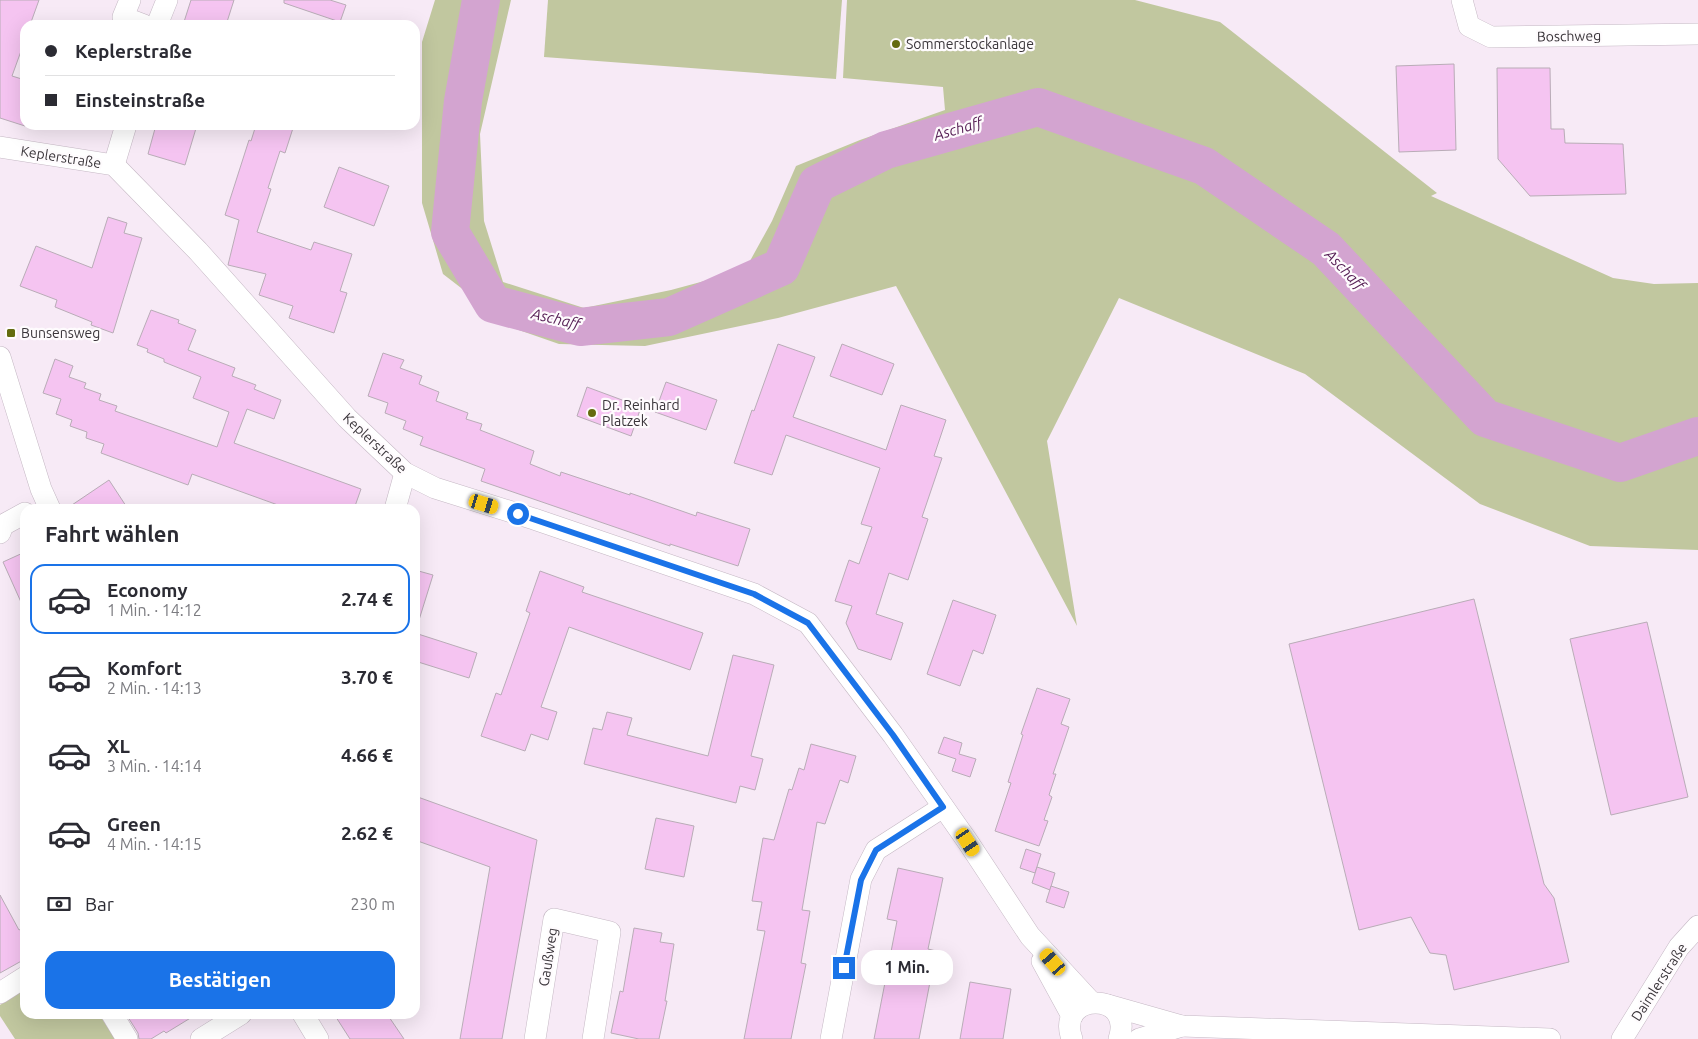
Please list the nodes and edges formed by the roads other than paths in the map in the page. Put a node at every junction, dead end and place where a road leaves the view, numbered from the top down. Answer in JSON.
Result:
{"nodes":[{"id":1,"x":130,"y":0,"type":"edge"},
{"id":2,"x":167,"y":0,"type":"edge"},
{"id":3,"x":1462,"y":0,"type":"edge"},
{"id":4,"x":129,"y":20,"type":"edge"},
{"id":5,"x":159,"y":20,"type":"edge"},
{"id":6,"x":1698,"y":34,"type":"edge"},
{"id":7,"x":124,"y":130,"type":"edge"},
{"id":8,"x":0,"y":148,"type":"edge"},
{"id":9,"x":114,"y":165,"type":"junction"},
{"id":10,"x":0,"y":357,"type":"edge"},
{"id":11,"x":405,"y":473,"type":"junction"},
{"id":12,"x":41,"y":504,"type":"edge"},
{"id":13,"x":396,"y":504,"type":"edge"},
{"id":14,"x":20,"y":515,"type":"edge"},
{"id":15,"x":0,"y":533,"type":"edge"},
{"id":16,"x":943,"y":807,"type":"junction"},
{"id":17,"x":1698,"y":926,"type":"edge"},
{"id":18,"x":1030,"y":936,"type":"junction"},
{"id":19,"x":20,"y":980,"type":"edge"},
{"id":20,"x":0,"y":993,"type":"edge"},
{"id":21,"x":1099,"y":1004,"type":"junction"},
{"id":22,"x":1072,"y":1016,"type":"junction"},
{"id":23,"x":115,"y":1019,"type":"edge"},
{"id":24,"x":233,"y":1019,"type":"edge"},
{"id":25,"x":306,"y":1019,"type":"edge"},
{"id":26,"x":1182,"y":1026,"type":"junction"},
{"id":27,"x":127,"y":1039,"type":"edge"},
{"id":28,"x":202,"y":1039,"type":"edge"},
{"id":29,"x":318,"y":1039,"type":"edge"},
{"id":30,"x":535,"y":1039,"type":"edge"},
{"id":31,"x":593,"y":1039,"type":"edge"},
{"id":32,"x":831,"y":1039,"type":"edge"},
{"id":33,"x":1072,"y":1039,"type":"edge"},
{"id":34,"x":1119,"y":1039,"type":"edge"},
{"id":35,"x":1139,"y":1039,"type":"edge"},
{"id":36,"x":1550,"y":1039,"type":"edge"},
{"id":37,"x":1622,"y":1039,"type":"edge"}],
"edges":[{"from":1,"to":4,"type":"street"},
{"from":2,"to":5,"type":"street"},
{"from":3,"to":6,"type":"street","name":"Boschweg"},
{"from":7,"to":9,"type":"street"},
{"from":8,"to":9,"type":"street","name":"Keplerstraße"},
{"from":9,"to":11,"type":"street","name":"Keplerstraße"},
{"from":10,"to":12,"type":"street"},
{"from":11,"to":13,"type":"street"},
{"from":11,"to":16,"type":"street","name":"Keplerstraße"},
{"from":14,"to":15,"type":"street"},
{"from":16,"to":18,"type":"street","name":"Keplerstraße"},
{"from":16,"to":32,"type":"street"},
{"from":17,"to":37,"type":"street","name":"Daimlerstraße"},
{"from":18,"to":21,"type":"street","name":"Keplerstraße"},
{"from":18,"to":22,"type":"street","name":"Keplerstraße"},
{"from":19,"to":20,"type":"street"},
{"from":21,"to":22,"type":"street"},
{"from":21,"to":26,"type":"street"},
{"from":21,"to":34,"type":"street","name":"Keplerstraße"},
{"from":22,"to":33,"type":"street","name":"Keplerstraße"},
{"from":23,"to":27,"type":"street"},
{"from":24,"to":28,"type":"street"},
{"from":25,"to":29,"type":"street"},
{"from":26,"to":35,"type":"street"},
{"from":26,"to":36,"type":"street"},
{"from":30,"to":31,"type":"street","name":"Gaußweg"}]}
